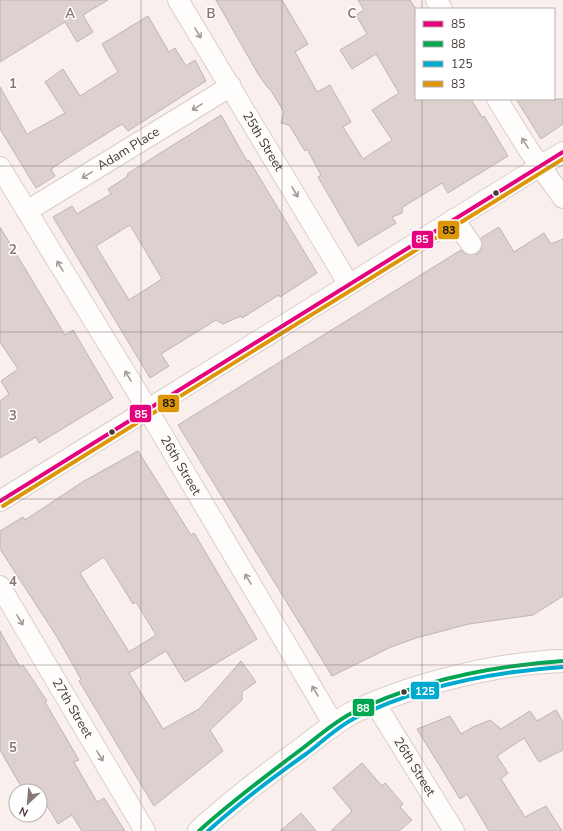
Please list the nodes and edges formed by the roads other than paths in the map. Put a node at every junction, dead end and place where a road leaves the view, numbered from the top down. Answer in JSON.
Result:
{"nodes":[{"id":1,"x":178,"y":0,"type":"edge"},
{"id":2,"x":230,"y":86,"type":"junction"},
{"id":3,"x":499,"y":100,"type":"edge"},
{"id":4,"x":563,"y":152,"type":"edge"},
{"id":5,"x":541,"y":166,"type":"junction"},
{"id":6,"x":0,"y":167,"type":"edge"},
{"id":7,"x":563,"y":198,"type":"edge"},
{"id":8,"x":27,"y":211,"type":"junction"},
{"id":9,"x":454,"y":219,"type":"junction"},
{"id":10,"x":471,"y":244,"type":"dead end"},
{"id":11,"x":348,"y":283,"type":"junction"},
{"id":12,"x":147,"y":410,"type":"junction"},
{"id":13,"x":0,"y":501,"type":"edge"},
{"id":14,"x":0,"y":586,"type":"edge"},
{"id":15,"x":563,"y":661,"type":"edge"},
{"id":16,"x":375,"y":703,"type":"junction"},
{"id":17,"x":334,"y":725,"type":"junction"},
{"id":18,"x":451,"y":830,"type":"edge"},
{"id":19,"x":145,"y":831,"type":"edge"},
{"id":20,"x":199,"y":831,"type":"edge"}],
"edges":[{"from":1,"to":2,"type":"street","name":"25th Street","one_way":true},
{"from":2,"to":8,"type":"street","name":"Adam Place","one_way":true},
{"from":2,"to":11,"type":"street","name":"25th Street","one_way":true},
{"from":5,"to":3,"type":"street","one_way":true},
{"from":4,"to":5,"type":"street"},
{"from":5,"to":7,"type":"street"},
{"from":5,"to":9,"type":"street"},
{"from":6,"to":8,"type":"street","name":"26th Street"},
{"from":12,"to":8,"type":"street","name":"26th Street","one_way":true},
{"from":9,"to":10,"type":"street"},
{"from":9,"to":11,"type":"street"},
{"from":11,"to":12,"type":"street"},
{"from":12,"to":13,"type":"street"},
{"from":17,"to":12,"type":"street","name":"26th Street","one_way":true},
{"from":14,"to":19,"type":"street","name":"27th Street","one_way":true},
{"from":15,"to":16,"type":"main road"},
{"from":16,"to":17,"type":"main road"},
{"from":16,"to":18,"type":"street","name":"26th Street"},
{"from":17,"to":20,"type":"main road"}]}
